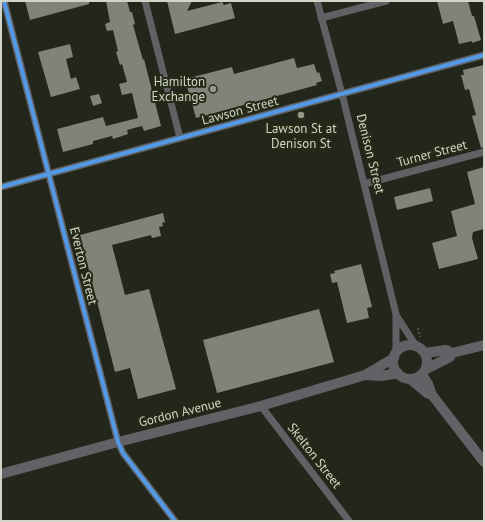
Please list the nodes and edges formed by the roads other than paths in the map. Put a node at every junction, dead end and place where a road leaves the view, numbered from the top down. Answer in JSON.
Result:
{"nodes":[{"id":1,"x":4,"y":1,"type":"edge"},
{"id":2,"x":145,"y":1,"type":"edge"},
{"id":3,"x":317,"y":1,"type":"edge"},
{"id":4,"x":386,"y":1,"type":"edge"},
{"id":5,"x":321,"y":18,"type":"junction"},
{"id":6,"x":484,"y":55,"type":"edge"},
{"id":7,"x":342,"y":94,"type":"junction"},
{"id":8,"x":180,"y":138,"type":"junction"},
{"id":9,"x":484,"y":152,"type":"edge"},
{"id":10,"x":49,"y":173,"type":"junction"},
{"id":11,"x":364,"y":184,"type":"junction"},
{"id":12,"x":1,"y":186,"type":"edge"},
{"id":13,"x":396,"y":314,"type":"junction"},
{"id":14,"x":419,"y":343,"type":"junction"},
{"id":15,"x":484,"y":345,"type":"edge"},
{"id":16,"x":452,"y":353,"type":"junction"},
{"id":17,"x":425,"y":354,"type":"junction"},
{"id":18,"x":395,"y":355,"type":"junction"},
{"id":19,"x":424,"y":372,"type":"junction"},
{"id":20,"x":398,"y":374,"type":"junction"},
{"id":21,"x":365,"y":375,"type":"junction"},
{"id":22,"x":410,"y":379,"type":"junction"},
{"id":23,"x":432,"y":395,"type":"junction"},
{"id":24,"x":261,"y":406,"type":"junction"},
{"id":25,"x":118,"y":442,"type":"junction"},
{"id":26,"x":484,"y":462,"type":"edge"},
{"id":27,"x":1,"y":474,"type":"edge"},
{"id":28,"x":175,"y":521,"type":"edge"},
{"id":29,"x":349,"y":521,"type":"edge"}],
"edges":[{"from":1,"to":10,"type":"street","name":"Everton Street"},
{"from":2,"to":8,"type":"street"},
{"from":3,"to":5,"type":"street","name":"Denison Street"},
{"from":4,"to":5,"type":"street"},
{"from":5,"to":7,"type":"street","name":"Denison Street"},
{"from":6,"to":7,"type":"street","name":"Lawson Street"},
{"from":7,"to":8,"type":"street","name":"Lawson Street"},
{"from":7,"to":11,"type":"street","name":"Denison Street"},
{"from":8,"to":10,"type":"street","name":"Lawson Street"},
{"from":9,"to":11,"type":"street","name":"Turner Street"},
{"from":10,"to":12,"type":"street","name":"Lawson Street"},
{"from":10,"to":25,"type":"street","name":"Everton Street"},
{"from":11,"to":13,"type":"street","name":"Denison Street"},
{"from":13,"to":14,"type":"street","name":"Denison Street"},
{"from":13,"to":18,"type":"street","name":"Denison Street"},
{"from":14,"to":17,"type":"main road"},
{"from":14,"to":18,"type":"main road"},
{"from":15,"to":16,"type":"main road"},
{"from":16,"to":17,"type":"main road"},
{"from":16,"to":19,"type":"main road"},
{"from":17,"to":19,"type":"main road"},
{"from":18,"to":20,"type":"main road"},
{"from":18,"to":21,"type":"main road","name":"Gordon Avenue"},
{"from":19,"to":22,"type":"main road"},
{"from":19,"to":23,"type":"main road"},
{"from":20,"to":21,"type":"main road","name":"Gordon Avenue"},
{"from":20,"to":22,"type":"main road"},
{"from":21,"to":24,"type":"main road","name":"Gordon Avenue"},
{"from":22,"to":23,"type":"main road"},
{"from":23,"to":26,"type":"main road"},
{"from":24,"to":25,"type":"main road","name":"Gordon Avenue"},
{"from":24,"to":29,"type":"street","name":"Skelton Street"},
{"from":25,"to":27,"type":"main road","name":"Gordon Avenue"},
{"from":25,"to":28,"type":"street","name":"Everton Street"}]}
